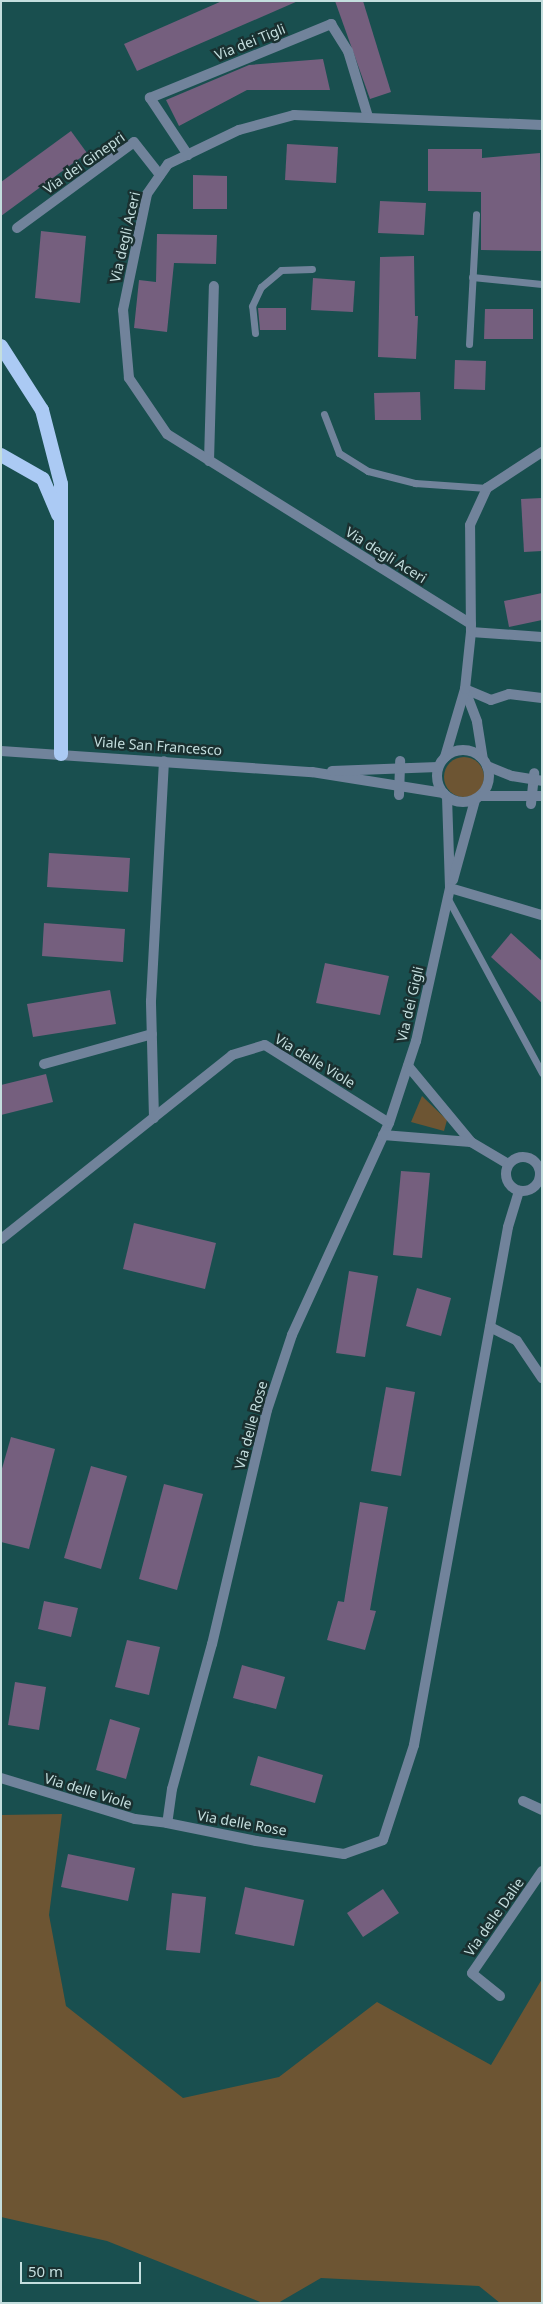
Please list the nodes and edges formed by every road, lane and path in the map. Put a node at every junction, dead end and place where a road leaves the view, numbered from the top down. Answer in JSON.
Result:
{"nodes":[{"id":1,"x":368,"y":117,"type":"junction"},
{"id":2,"x":542,"y":125,"type":"edge"},
{"id":3,"x":188,"y":155,"type":"junction"},
{"id":4,"x":160,"y":175,"type":"junction"},
{"id":5,"x":476,"y":214,"type":"dead end"},
{"id":6,"x":17,"y":228,"type":"dead end"},
{"id":7,"x":312,"y":269,"type":"dead end"},
{"id":8,"x":472,"y":277,"type":"junction"},
{"id":9,"x":542,"y":284,"type":"edge"},
{"id":10,"x":214,"y":286,"type":"dead end"},
{"id":11,"x":255,"y":333,"type":"dead end"},
{"id":12,"x":468,"y":344,"type":"dead end"},
{"id":13,"x":1,"y":346,"type":"edge"},
{"id":14,"x":324,"y":414,"type":"dead end"},
{"id":15,"x":542,"y":452,"type":"edge"},
{"id":16,"x":1,"y":455,"type":"edge"},
{"id":17,"x":209,"y":461,"type":"junction"},
{"id":18,"x":487,"y":488,"type":"junction"},
{"id":19,"x":60,"y":520,"type":"junction"},
{"id":20,"x":471,"y":628,"type":"junction"},
{"id":21,"x":542,"y":637,"type":"edge"},
{"id":22,"x":465,"y":689,"type":"junction"},
{"id":23,"x":542,"y":698,"type":"edge"},
{"id":24,"x":1,"y":751,"type":"edge"},
{"id":25,"x":60,"y":754,"type":"junction"},
{"id":26,"x":445,"y":757,"type":"junction"},
{"id":27,"x":164,"y":760,"type":"junction"},
{"id":28,"x":485,"y":762,"type":"junction"},
{"id":29,"x":400,"y":764,"type":"junction"},
{"id":30,"x":438,"y":766,"type":"junction"},
{"id":31,"x":312,"y":772,"type":"junction"},
{"id":32,"x":537,"y":778,"type":"edge"},
{"id":33,"x":399,"y":791,"type":"junction"},
{"id":34,"x":445,"y":795,"type":"junction"},
{"id":35,"x":478,"y":798,"type":"junction"},
{"id":36,"x":535,"y":799,"type":"edge"},
{"id":37,"x":449,"y":893,"type":"junction"},
{"id":38,"x":542,"y":915,"type":"edge"},
{"id":39,"x":152,"y":1034,"type":"junction"},
{"id":40,"x":44,"y":1064,"type":"dead end"},
{"id":41,"x":408,"y":1066,"type":"junction"},
{"id":42,"x":542,"y":1074,"type":"edge"},
{"id":43,"x":154,"y":1118,"type":"junction"},
{"id":44,"x":389,"y":1123,"type":"junction"},
{"id":45,"x":383,"y":1135,"type":"junction"},
{"id":46,"x":471,"y":1142,"type":"junction"},
{"id":47,"x":508,"y":1164,"type":"junction"},
{"id":48,"x":541,"y":1171,"type":"edge"},
{"id":49,"x":519,"y":1191,"type":"junction"},
{"id":50,"x":1,"y":1239,"type":"edge"},
{"id":51,"x":490,"y":1327,"type":"junction"},
{"id":52,"x":542,"y":1378,"type":"edge"},
{"id":53,"x":1,"y":1778,"type":"edge"},
{"id":54,"x":523,"y":1801,"type":"dead end"},
{"id":55,"x":542,"y":1810,"type":"edge"},
{"id":56,"x":167,"y":1823,"type":"junction"},
{"id":57,"x":542,"y":1871,"type":"edge"},
{"id":58,"x":500,"y":1996,"type":"dead end"}],
"edges":[{"from":1,"to":2,"type":"street","name":"Via degli Aceri"},
{"from":1,"to":3,"type":"street","name":"Via degli Aceri"},
{"from":1,"to":3,"type":"street","name":"Via dei Tigli"},
{"from":3,"to":4,"type":"street","name":"Via degli Aceri"},
{"from":4,"to":6,"type":"street","name":"Via dei Ginepri"},
{"from":4,"to":17,"type":"street","name":"Via degli Aceri"},
{"from":5,"to":8,"type":"lane"},
{"from":7,"to":11,"type":"lane"},
{"from":8,"to":9,"type":"lane"},
{"from":8,"to":12,"type":"lane"},
{"from":10,"to":17,"type":"street"},
{"from":13,"to":19,"type":"highway"},
{"from":14,"to":18,"type":"lane"},
{"from":15,"to":18,"type":"street"},
{"from":16,"to":19,"type":"highway"},
{"from":17,"to":20,"type":"street","name":"Via degli Aceri"},
{"from":18,"to":20,"type":"street"},
{"from":19,"to":25,"type":"highway"},
{"from":20,"to":21,"type":"street"},
{"from":20,"to":22,"type":"street"},
{"from":22,"to":23,"type":"street"},
{"from":22,"to":26,"type":"street"},
{"from":22,"to":28,"type":"street"},
{"from":24,"to":25,"type":"street","name":"Viale San Francesco"},
{"from":25,"to":27,"type":"street","name":"Viale San Francesco"},
{"from":26,"to":28,"type":"street"},
{"from":26,"to":30,"type":"street"},
{"from":27,"to":31,"type":"street","name":"Viale San Francesco"},
{"from":27,"to":39,"type":"street"},
{"from":28,"to":32,"type":"street"},
{"from":28,"to":35,"type":"street"},
{"from":29,"to":30,"type":"street","name":"Viale San Francesco"},
{"from":29,"to":31,"type":"street","name":"Viale San Francesco"},
{"from":29,"to":33,"type":"street"},
{"from":30,"to":34,"type":"street"},
{"from":31,"to":33,"type":"street","name":"Viale San Francesco"},
{"from":32,"to":36,"type":"street"},
{"from":33,"to":34,"type":"street","name":"Viale San Francesco"},
{"from":34,"to":35,"type":"street"},
{"from":34,"to":37,"type":"street","name":"Via dei Gigli"},
{"from":35,"to":36,"type":"street"},
{"from":35,"to":37,"type":"street","name":"Via dei Gigli"},
{"from":37,"to":38,"type":"street"},
{"from":37,"to":41,"type":"street","name":"Via dei Gigli"},
{"from":37,"to":42,"type":"lane"},
{"from":39,"to":40,"type":"street"},
{"from":39,"to":43,"type":"street"},
{"from":41,"to":44,"type":"street","name":"Via dei Gigli"},
{"from":41,"to":46,"type":"street"},
{"from":43,"to":44,"type":"street","name":"Via delle Viole"},
{"from":43,"to":50,"type":"street","name":"Via delle Viole"},
{"from":44,"to":45,"type":"street","name":"Via delle Rose"},
{"from":45,"to":46,"type":"street"},
{"from":45,"to":56,"type":"street","name":"Via delle Rose"},
{"from":46,"to":47,"type":"street"},
{"from":47,"to":48,"type":"street"},
{"from":47,"to":49,"type":"street"},
{"from":48,"to":49,"type":"street"},
{"from":49,"to":51,"type":"street","name":"Via delle Rose"},
{"from":51,"to":52,"type":"street"},
{"from":51,"to":56,"type":"street","name":"Via delle Rose"},
{"from":53,"to":56,"type":"street","name":"Via delle Viole"},
{"from":54,"to":55,"type":"street"},
{"from":57,"to":58,"type":"street","name":"Via delle Dalie"}]}
